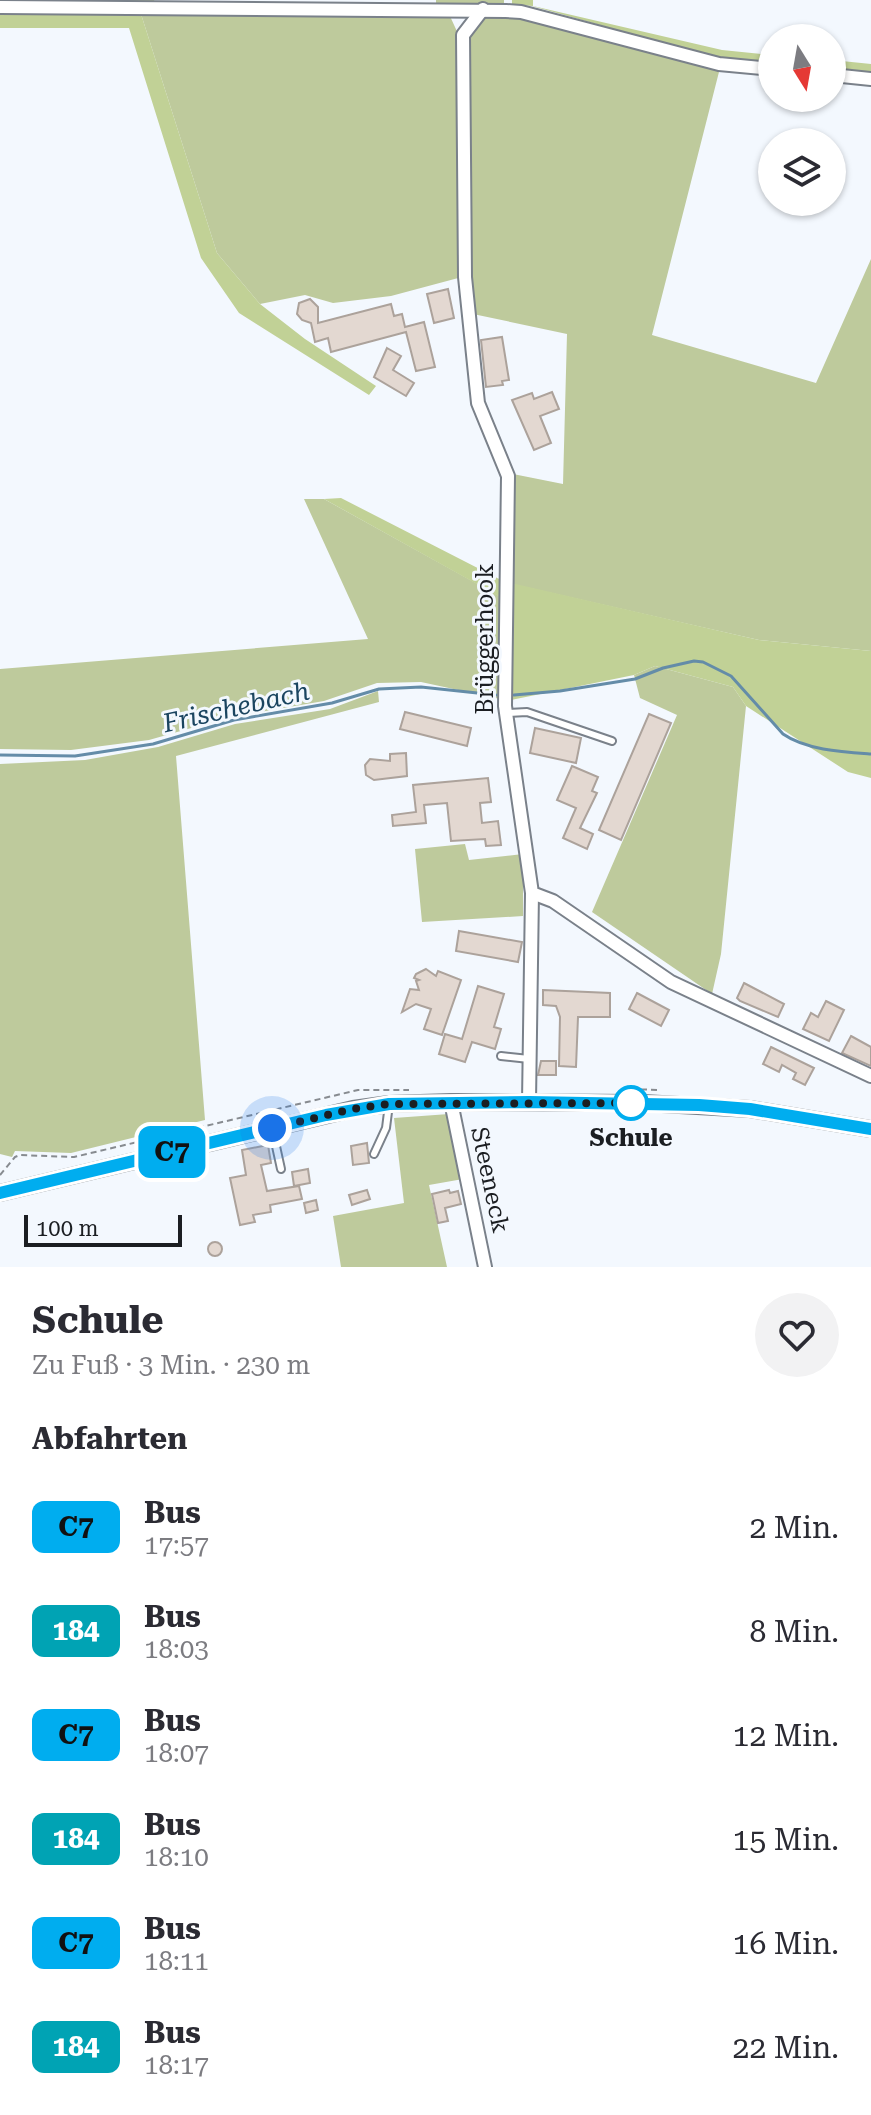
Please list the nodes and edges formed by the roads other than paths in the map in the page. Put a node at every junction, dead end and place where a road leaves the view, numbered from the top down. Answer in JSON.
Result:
{"nodes":[{"id":1,"x":0,"y":7,"type":"edge"},
{"id":2,"x":452,"y":9,"type":"junction"},
{"id":3,"x":483,"y":9,"type":"junction"},
{"id":4,"x":463,"y":35,"type":"junction"},
{"id":5,"x":758,"y":68,"type":"edge"},
{"id":6,"x":846,"y":76,"type":"edge"},
{"id":7,"x":871,"y":79,"type":"edge"},
{"id":8,"x":506,"y":713,"type":"junction"},
{"id":9,"x":612,"y":741,"type":"dead end"},
{"id":10,"x":532,"y":893,"type":"junction"},
{"id":11,"x":501,"y":1056,"type":"dead end"},
{"id":12,"x":529,"y":1059,"type":"junction"},
{"id":13,"x":871,"y":1076,"type":"edge"},
{"id":14,"x":451,"y":1102,"type":"junction"},
{"id":15,"x":529,"y":1102,"type":"junction"},
{"id":16,"x":389,"y":1104,"type":"junction"},
{"id":17,"x":272,"y":1128,"type":"junction"},
{"id":18,"x":871,"y":1129,"type":"edge"},
{"id":19,"x":374,"y":1154,"type":"dead end"},
{"id":20,"x":281,"y":1169,"type":"dead end"},
{"id":21,"x":0,"y":1193,"type":"edge"},
{"id":22,"x":485,"y":1267,"type":"edge"}],
"edges":[{"from":1,"to":2,"type":"street"},
{"from":2,"to":3,"type":"street"},
{"from":2,"to":4,"type":"street"},
{"from":3,"to":4,"type":"street"},
{"from":3,"to":5,"type":"street"},
{"from":4,"to":8,"type":"street","name":"Brüggerhook"},
{"from":6,"to":7,"type":"street"},
{"from":8,"to":9,"type":"lane"},
{"from":8,"to":10,"type":"street","name":"Brüggerhook"},
{"from":10,"to":12,"type":"street","name":"Brüggerhook"},
{"from":10,"to":13,"type":"street"},
{"from":11,"to":12,"type":"lane"},
{"from":12,"to":15,"type":"street","name":"Brüggerhook"},
{"from":14,"to":15,"type":"street"},
{"from":14,"to":16,"type":"street"},
{"from":14,"to":22,"type":"street","name":"Steeneck"},
{"from":15,"to":18,"type":"street"},
{"from":16,"to":17,"type":"street"},
{"from":16,"to":19,"type":"lane"},
{"from":17,"to":20,"type":"lane"},
{"from":17,"to":21,"type":"street"}]}
